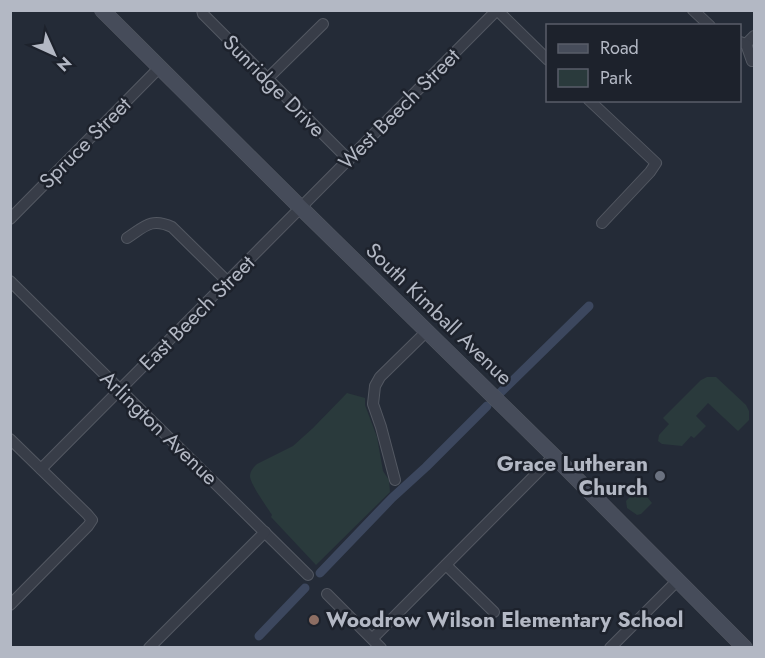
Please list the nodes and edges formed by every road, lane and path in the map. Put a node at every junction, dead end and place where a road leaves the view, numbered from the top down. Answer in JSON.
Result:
{"nodes":[{"id":1,"x":102,"y":10,"type":"edge"},
{"id":2,"x":202,"y":10,"type":"edge"},
{"id":3,"x":497,"y":10,"type":"edge"},
{"id":4,"x":693,"y":10,"type":"edge"},
{"id":5,"x":323,"y":24,"type":"dead end"},
{"id":6,"x":708,"y":24,"type":"edge"},
{"id":7,"x":747,"y":40,"type":"edge"},
{"id":8,"x":546,"y":58,"type":"edge"},
{"id":9,"x":752,"y":61,"type":"dead end"},
{"id":10,"x":160,"y":67,"type":"junction"},
{"id":11,"x":267,"y":78,"type":"junction"},
{"id":12,"x":591,"y":102,"type":"edge"},
{"id":13,"x":349,"y":160,"type":"junction"},
{"id":14,"x":301,"y":208,"type":"junction"},
{"id":15,"x":10,"y":219,"type":"edge"},
{"id":16,"x":602,"y":223,"type":"dead end"},
{"id":17,"x":127,"y":238,"type":"dead end"},
{"id":18,"x":10,"y":281,"type":"edge"},
{"id":19,"x":228,"y":282,"type":"junction"},
{"id":20,"x":427,"y":332,"type":"junction"},
{"id":21,"x":120,"y":390,"type":"junction"},
{"id":22,"x":10,"y":439,"type":"edge"},
{"id":23,"x":554,"y":456,"type":"junction"},
{"id":24,"x":41,"y":469,"type":"junction"},
{"id":25,"x":395,"y":480,"type":"dead end"},
{"id":26,"x":265,"y":532,"type":"junction"},
{"id":27,"x":446,"y":565,"type":"junction"},
{"id":28,"x":308,"y":575,"type":"dead end"},
{"id":29,"x":678,"y":580,"type":"junction"},
{"id":30,"x":327,"y":594,"type":"dead end"},
{"id":31,"x":10,"y":605,"type":"edge"},
{"id":32,"x":494,"y":612,"type":"dead end"},
{"id":33,"x":373,"y":638,"type":"junction"},
{"id":34,"x":149,"y":648,"type":"edge"},
{"id":35,"x":381,"y":648,"type":"edge"},
{"id":36,"x":610,"y":648,"type":"edge"},
{"id":37,"x":745,"y":648,"type":"edge"}],
"edges":[{"from":1,"to":10,"type":"street","name":"South Kimball Avenue"},
{"from":2,"to":11,"type":"street","name":"Sunridge Drive"},
{"from":3,"to":8,"type":"street"},
{"from":3,"to":13,"type":"street","name":"West Beech Street"},
{"from":4,"to":6,"type":"street"},
{"from":5,"to":11,"type":"street"},
{"from":7,"to":9,"type":"street"},
{"from":10,"to":14,"type":"street","name":"South Kimball Avenue"},
{"from":10,"to":15,"type":"street","name":"Spruce Street"},
{"from":11,"to":13,"type":"street","name":"Sunridge Drive"},
{"from":12,"to":16,"type":"street"},
{"from":13,"to":14,"type":"street","name":"West Beech Street"},
{"from":14,"to":19,"type":"street","name":"East Beech Street"},
{"from":14,"to":20,"type":"street","name":"South Kimball Avenue"},
{"from":17,"to":19,"type":"street"},
{"from":18,"to":21,"type":"street","name":"Arlington Avenue"},
{"from":19,"to":21,"type":"street","name":"East Beech Street"},
{"from":20,"to":23,"type":"street","name":"South Kimball Avenue"},
{"from":20,"to":25,"type":"street"},
{"from":21,"to":24,"type":"street","name":"East Beech Street"},
{"from":21,"to":26,"type":"street","name":"Arlington Avenue"},
{"from":22,"to":24,"type":"street"},
{"from":23,"to":27,"type":"street"},
{"from":23,"to":29,"type":"street","name":"South Kimball Avenue"},
{"from":24,"to":31,"type":"street"},
{"from":26,"to":28,"type":"street","name":"Arlington Avenue"},
{"from":26,"to":34,"type":"street"},
{"from":27,"to":32,"type":"street"},
{"from":27,"to":33,"type":"street"},
{"from":29,"to":36,"type":"street"},
{"from":29,"to":37,"type":"street","name":"South Kimball Avenue"},
{"from":30,"to":33,"type":"street"},
{"from":33,"to":35,"type":"street"}]}
